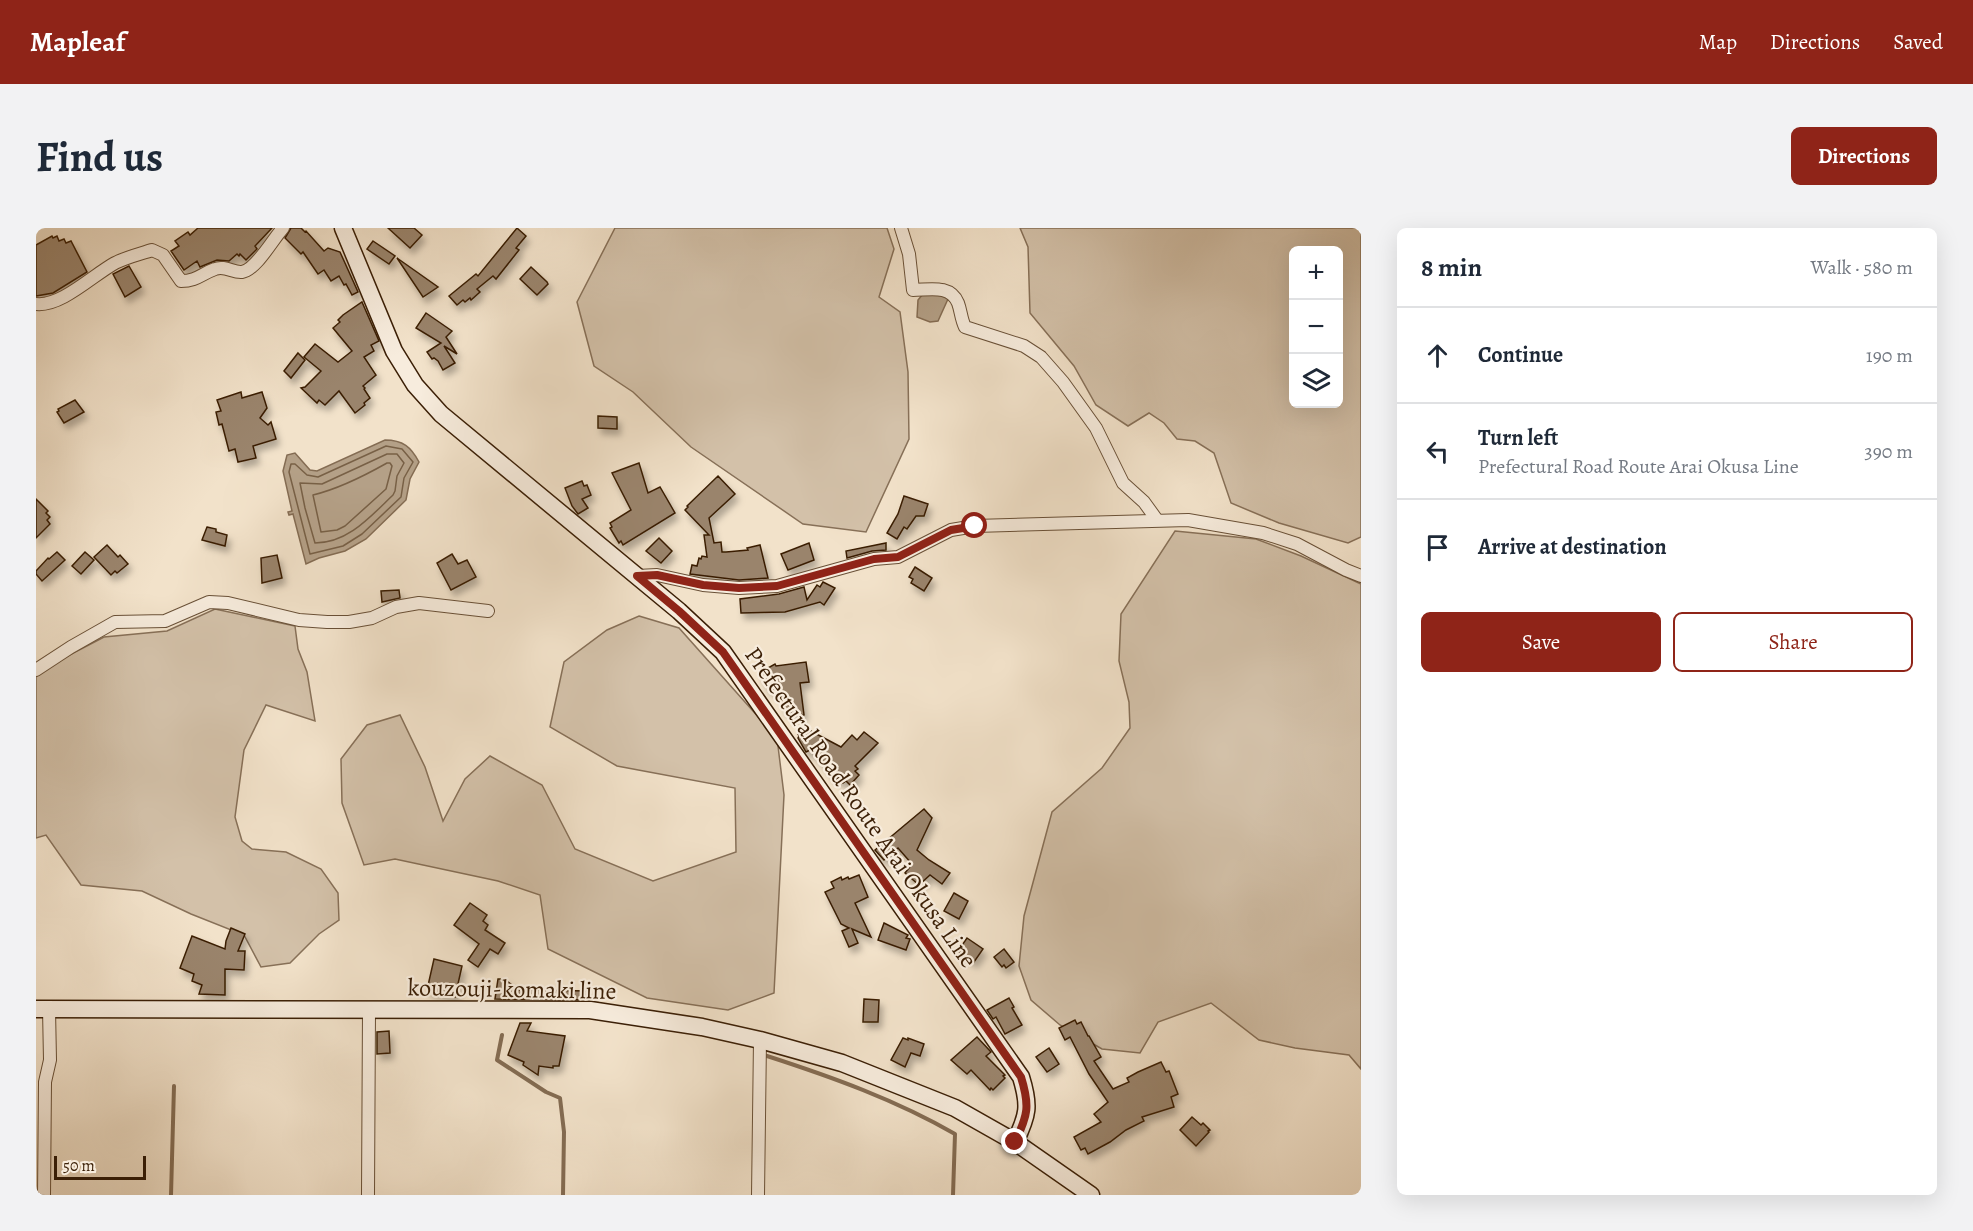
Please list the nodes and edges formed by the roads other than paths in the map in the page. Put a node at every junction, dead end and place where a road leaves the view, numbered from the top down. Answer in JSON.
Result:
{"nodes":[{"id":1,"x":283,"y":228,"type":"edge"},
{"id":2,"x":901,"y":228,"type":"edge"},
{"id":3,"x":345,"y":231,"type":"edge"},
{"id":4,"x":36,"y":304,"type":"edge"},
{"id":5,"x":1157,"y":520,"type":"junction"},
{"id":6,"x":637,"y":576,"type":"junction"},
{"id":7,"x":1361,"y":576,"type":"edge"},
{"id":8,"x":488,"y":611,"type":"dead end"},
{"id":9,"x":36,"y":670,"type":"edge"},
{"id":10,"x":42,"y":1009,"type":"edge"},
{"id":11,"x":369,"y":1011,"type":"junction"},
{"id":12,"x":760,"y":1040,"type":"junction"},
{"id":13,"x":1015,"y":1142,"type":"junction"},
{"id":14,"x":44,"y":1195,"type":"edge"},
{"id":15,"x":368,"y":1195,"type":"edge"},
{"id":16,"x":758,"y":1195,"type":"edge"},
{"id":17,"x":1091,"y":1195,"type":"edge"}],
"edges":[{"from":1,"to":4,"type":"street"},
{"from":2,"to":5,"type":"street"},
{"from":3,"to":6,"type":"main road","name":"Prefectural Road Route Arai Okusa Line"},
{"from":5,"to":6,"type":"street"},
{"from":5,"to":7,"type":"street"},
{"from":6,"to":13,"type":"main road","name":"Prefectural Road Route Arai Okusa Line"},
{"from":8,"to":9,"type":"street"},
{"from":10,"to":11,"type":"main road","name":"kouzouji-komaki line"},
{"from":10,"to":14,"type":"street"},
{"from":11,"to":12,"type":"main road","name":"kouzouji-komaki line"},
{"from":11,"to":15,"type":"street"},
{"from":12,"to":13,"type":"main road","name":"kouzouji-komaki line"},
{"from":12,"to":16,"type":"street"},
{"from":13,"to":17,"type":"main road","name":"kouzouji-komaki line"}]}
